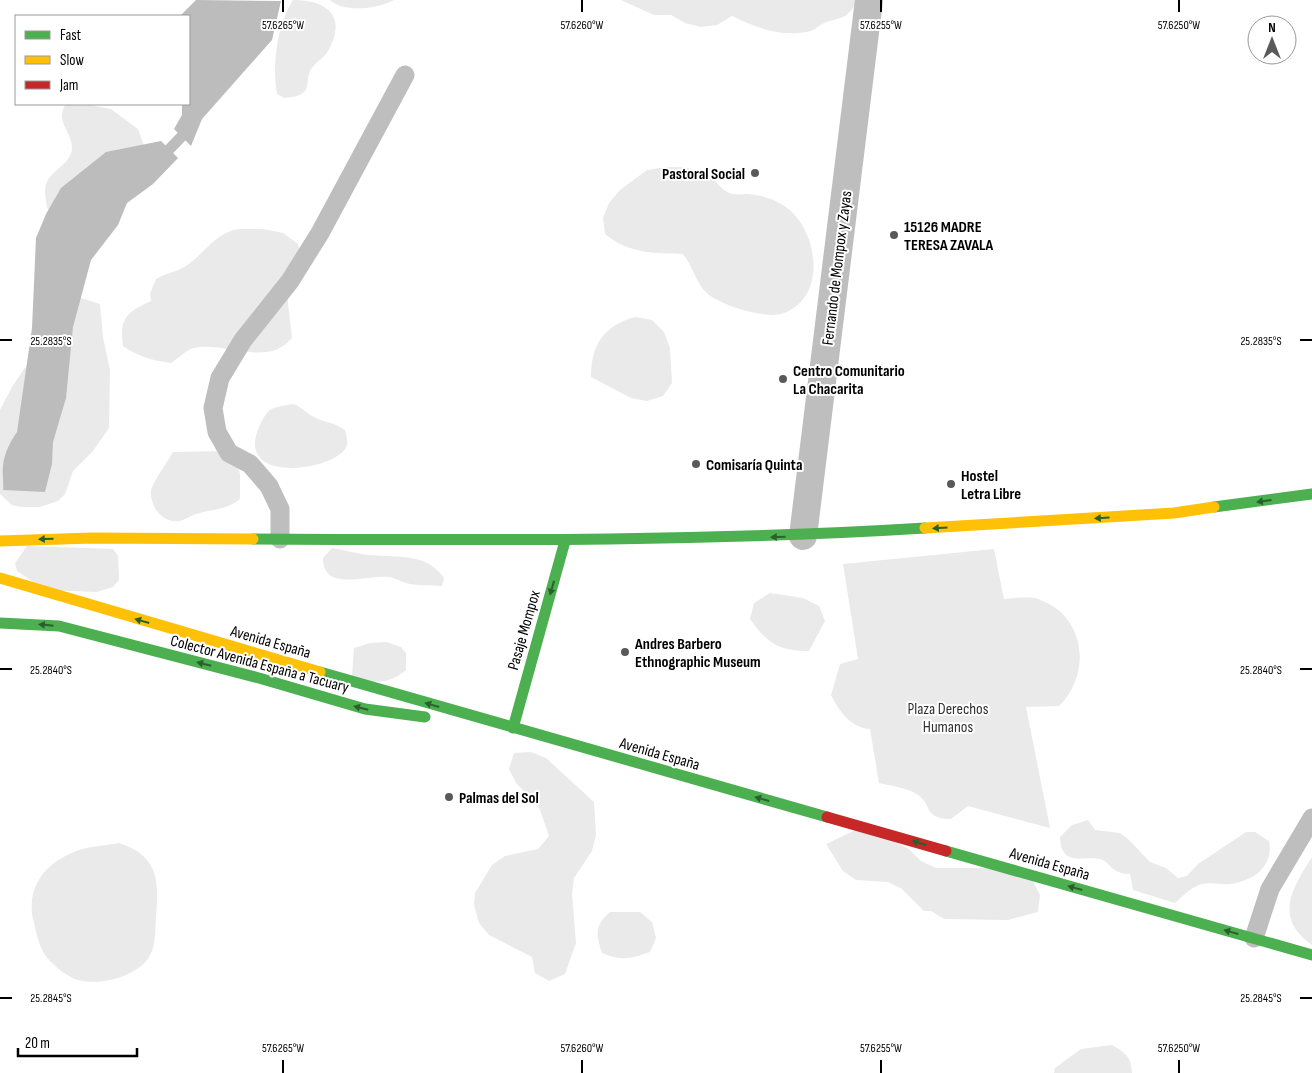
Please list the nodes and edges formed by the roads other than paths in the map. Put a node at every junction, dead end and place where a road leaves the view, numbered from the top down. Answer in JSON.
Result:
{"nodes":[{"id":1,"x":870,"y":0,"type":"edge"},
{"id":2,"x":405,"y":75,"type":"dead end"},
{"id":3,"x":1312,"y":494,"type":"edge"},
{"id":4,"x":803,"y":536,"type":"junction"},
{"id":5,"x":280,"y":539,"type":"junction"},
{"id":6,"x":0,"y":541,"type":"edge"},
{"id":7,"x":565,"y":541,"type":"junction"},
{"id":8,"x":0,"y":578,"type":"edge"},
{"id":9,"x":0,"y":623,"type":"edge"},
{"id":10,"x":513,"y":728,"type":"junction"},
{"id":11,"x":1312,"y":818,"type":"edge"},
{"id":12,"x":1254,"y":938,"type":"junction"},
{"id":13,"x":1312,"y":955,"type":"edge"}],
"edges":[{"from":1,"to":4,"type":"street","name":"Fernando de Mompox y Zayas"},
{"from":2,"to":5,"type":"lane"},
{"from":3,"to":4,"type":"street","one_way":true},
{"from":4,"to":7,"type":"street","one_way":true},
{"from":5,"to":6,"type":"street","one_way":true},
{"from":5,"to":7,"type":"street"},
{"from":7,"to":10,"type":"street","name":"Pasaje Mompox","one_way":true},
{"from":10,"to":8,"type":"street","name":"Avenida España","one_way":true},
{"from":10,"to":9,"type":"street","name":"Colector Avenida España a Tacuary","one_way":true},
{"from":12,"to":10,"type":"street","name":"Avenida España","one_way":true},
{"from":11,"to":12,"type":"lane"},
{"from":12,"to":13,"type":"street","name":"Avenida España"}]}
